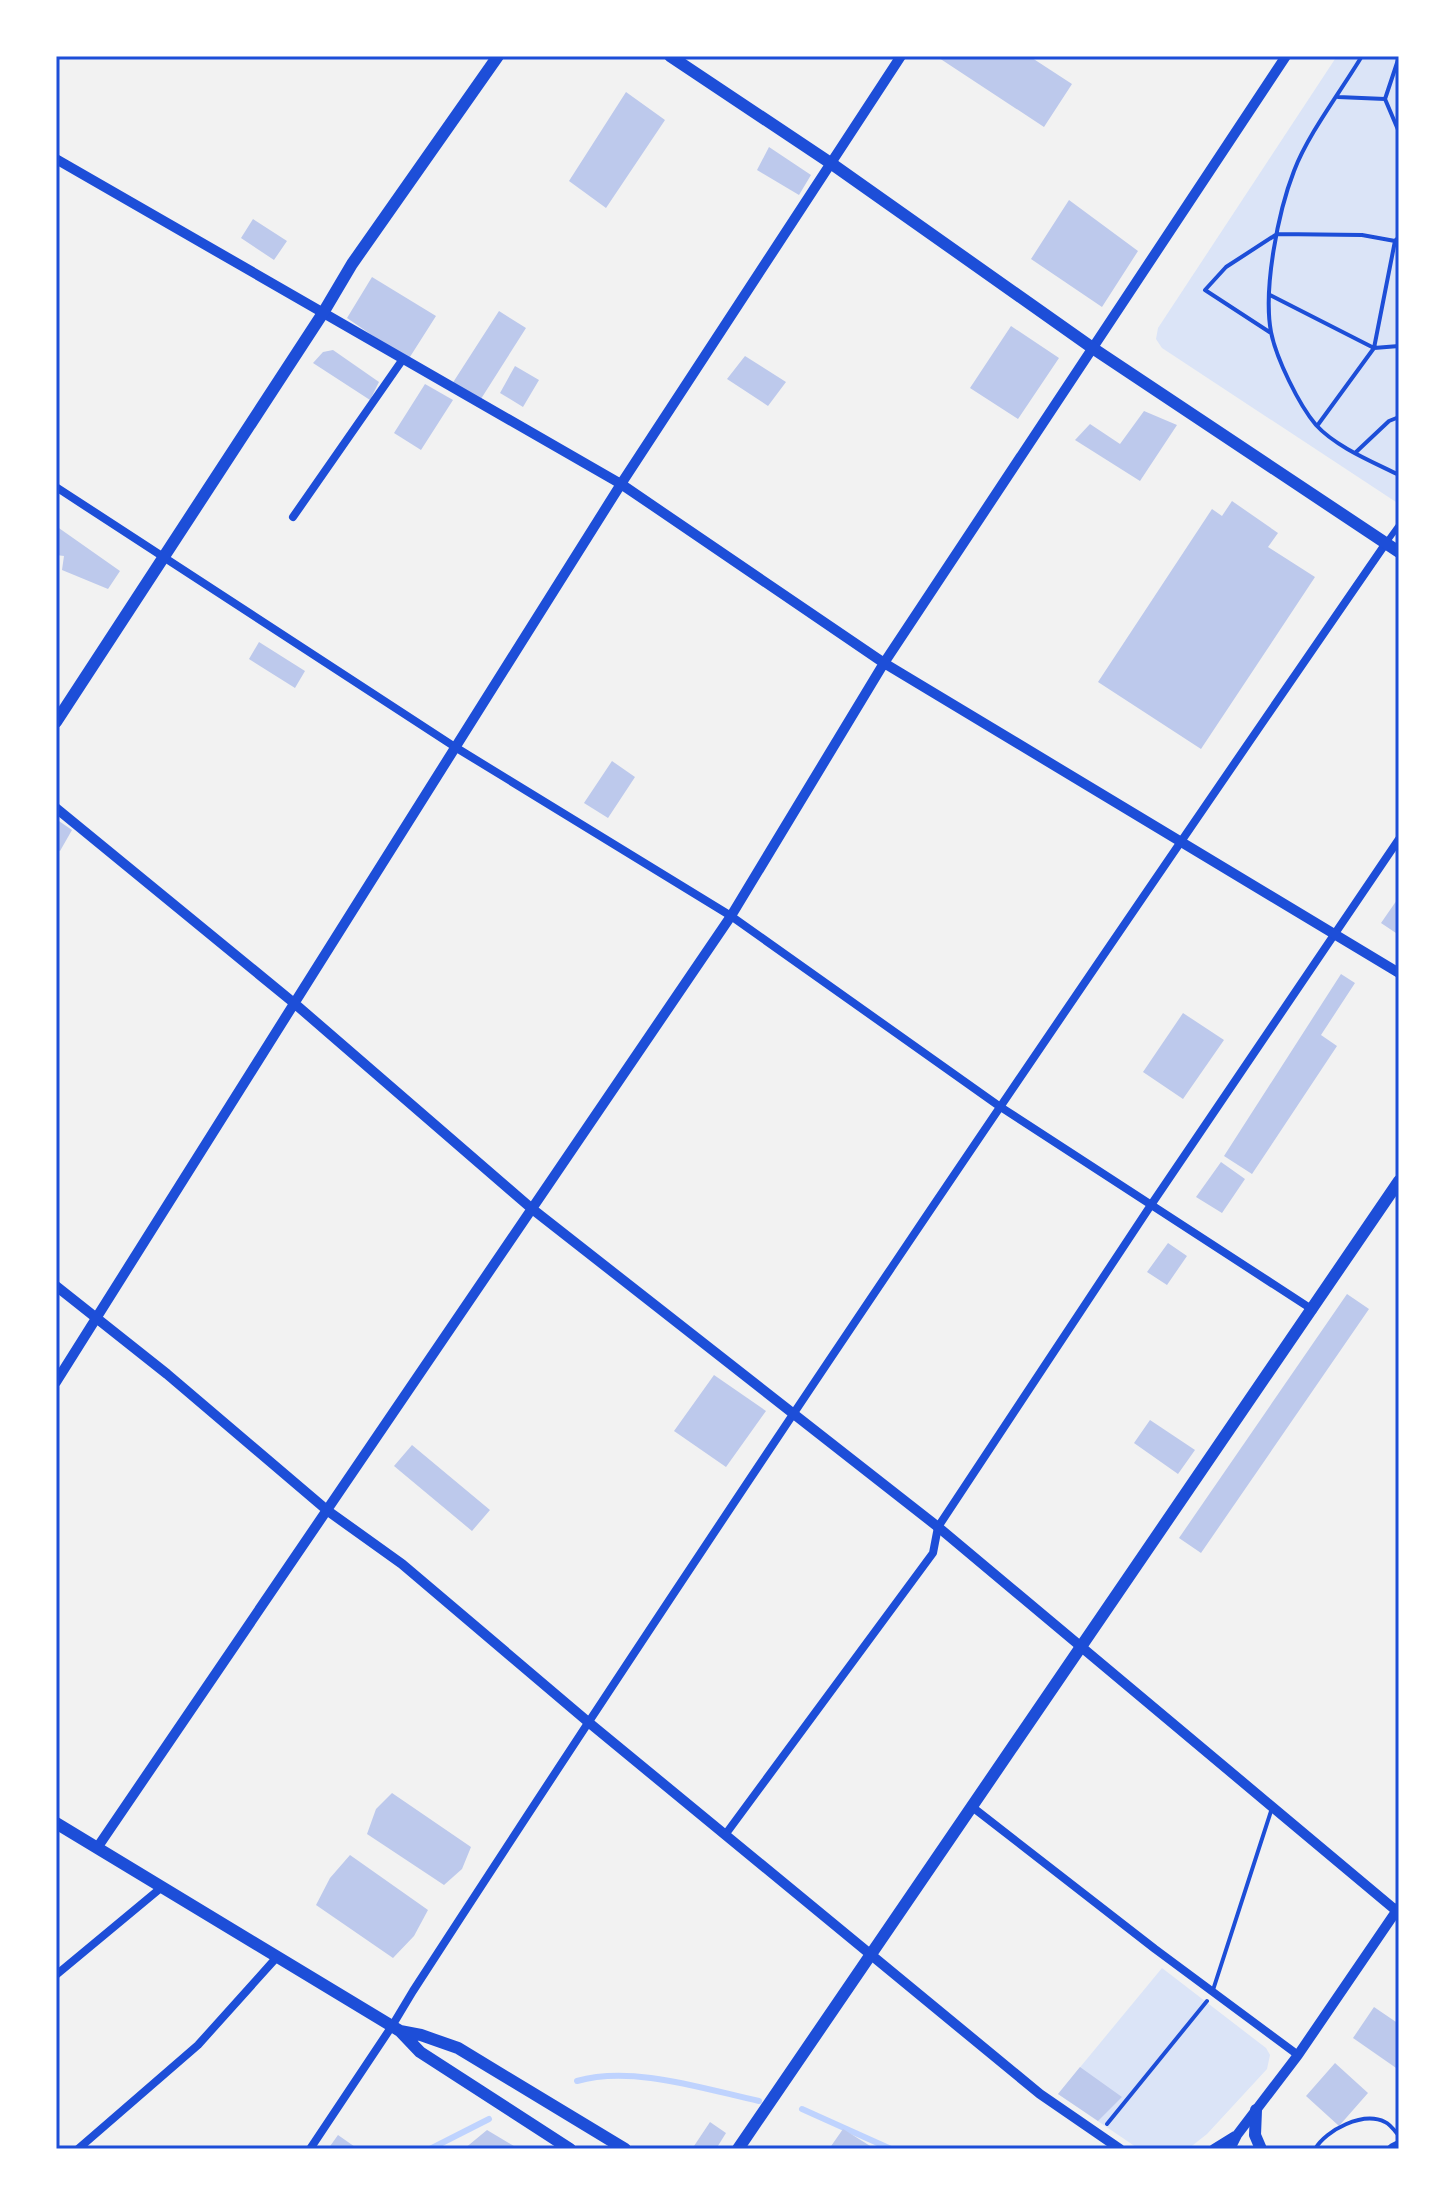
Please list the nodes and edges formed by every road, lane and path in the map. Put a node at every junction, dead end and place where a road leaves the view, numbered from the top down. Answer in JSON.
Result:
{"nodes":[{"id":1,"x":498,"y":56,"type":"edge"},
{"id":2,"x":670,"y":56,"type":"edge"},
{"id":3,"x":901,"y":56,"type":"edge"},
{"id":4,"x":1286,"y":56,"type":"edge"},
{"id":5,"x":1362,"y":56,"type":"edge"},
{"id":6,"x":1399,"y":57,"type":"edge"},
{"id":7,"x":1338,"y":97,"type":"junction"},
{"id":8,"x":1385,"y":99,"type":"junction"},
{"id":9,"x":1399,"y":132,"type":"edge"},
{"id":10,"x":56,"y":159,"type":"edge"},
{"id":11,"x":832,"y":164,"type":"junction"},
{"id":12,"x":1277,"y":234,"type":"junction"},
{"id":13,"x":1397,"y":239,"type":"edge"},
{"id":14,"x":1270,"y":295,"type":"junction"},
{"id":15,"x":323,"y":313,"type":"junction"},
{"id":16,"x":1271,"y":333,"type":"junction"},
{"id":17,"x":1399,"y":346,"type":"edge"},
{"id":18,"x":1374,"y":348,"type":"junction"},
{"id":19,"x":1094,"y":349,"type":"junction"},
{"id":20,"x":403,"y":359,"type":"junction"},
{"id":21,"x":1399,"y":417,"type":"edge"},
{"id":22,"x":1317,"y":426,"type":"junction"},
{"id":23,"x":1355,"y":453,"type":"junction"},
{"id":24,"x":1399,"y":475,"type":"edge"},
{"id":25,"x":621,"y":484,"type":"junction"},
{"id":26,"x":56,"y":487,"type":"edge"},
{"id":27,"x":293,"y":517,"type":"dead end"},
{"id":28,"x":1399,"y":525,"type":"edge"},
{"id":29,"x":1386,"y":543,"type":"junction"},
{"id":30,"x":1399,"y":552,"type":"edge"},
{"id":31,"x":164,"y":558,"type":"junction"},
{"id":32,"x":884,"y":663,"type":"junction"},
{"id":33,"x":56,"y":722,"type":"edge"},
{"id":34,"x":455,"y":747,"type":"junction"},
{"id":35,"x":56,"y":808,"type":"edge"},
{"id":36,"x":1399,"y":839,"type":"edge"},
{"id":37,"x":1180,"y":842,"type":"junction"},
{"id":38,"x":731,"y":916,"type":"junction"},
{"id":39,"x":1335,"y":933,"type":"junction"},
{"id":40,"x":1399,"y":973,"type":"edge"},
{"id":41,"x":294,"y":1003,"type":"junction"},
{"id":42,"x":999,"y":1106,"type":"junction"},
{"id":43,"x":1399,"y":1181,"type":"edge"},
{"id":44,"x":1151,"y":1205,"type":"junction"},
{"id":45,"x":531,"y":1208,"type":"junction"},
{"id":46,"x":56,"y":1286,"type":"edge"},
{"id":47,"x":1313,"y":1310,"type":"junction"},
{"id":48,"x":96,"y":1319,"type":"junction"},
{"id":49,"x":56,"y":1382,"type":"edge"},
{"id":50,"x":794,"y":1412,"type":"junction"},
{"id":51,"x":328,"y":1511,"type":"junction"},
{"id":52,"x":938,"y":1527,"type":"junction"},
{"id":53,"x":1082,"y":1649,"type":"junction"},
{"id":54,"x":587,"y":1721,"type":"junction"},
{"id":55,"x":971,"y":1806,"type":"junction"},
{"id":56,"x":1273,"y":1806,"type":"junction"},
{"id":57,"x":56,"y":1823,"type":"edge"},
{"id":58,"x":725,"y":1835,"type":"junction"},
{"id":59,"x":97,"y":1848,"type":"junction"},
{"id":60,"x":162,"y":1887,"type":"junction"},
{"id":61,"x":1398,"y":1910,"type":"edge"},
{"id":62,"x":873,"y":1955,"type":"junction"},
{"id":63,"x":277,"y":1957,"type":"junction"},
{"id":64,"x":56,"y":1975,"type":"edge"},
{"id":65,"x":1212,"y":1992,"type":"junction"},
{"id":66,"x":396,"y":2029,"type":"junction"},
{"id":67,"x":1298,"y":2055,"type":"junction"},
{"id":68,"x":1256,"y":2110,"type":"junction"},
{"id":69,"x":1096,"y":2134,"type":"junction"},
{"id":70,"x":1237,"y":2135,"type":"junction"},
{"id":71,"x":1399,"y":2136,"type":"edge"},
{"id":72,"x":1399,"y":2146,"type":"edge"},
{"id":73,"x":78,"y":2149,"type":"edge"},
{"id":74,"x":310,"y":2149,"type":"edge"},
{"id":75,"x":570,"y":2149,"type":"edge"},
{"id":76,"x":625,"y":2149,"type":"edge"},
{"id":77,"x":738,"y":2149,"type":"edge"},
{"id":78,"x":1120,"y":2149,"type":"edge"},
{"id":79,"x":1214,"y":2149,"type":"edge"},
{"id":80,"x":1230,"y":2149,"type":"edge"},
{"id":81,"x":1261,"y":2149,"type":"edge"},
{"id":82,"x":1315,"y":2149,"type":"edge"},
{"id":83,"x":1393,"y":2149,"type":"edge"}],
"edges":[{"from":1,"to":15,"type":"main road"},
{"from":2,"to":11,"type":"main road"},
{"from":3,"to":11,"type":"street"},
{"from":4,"to":19,"type":"street"},
{"from":5,"to":7,"type":"path"},
{"from":6,"to":8,"type":"path"},
{"from":7,"to":8,"type":"path"},
{"from":7,"to":12,"type":"path"},
{"from":8,"to":9,"type":"path"},
{"from":10,"to":15,"type":"street"},
{"from":11,"to":19,"type":"main road"},
{"from":11,"to":25,"type":"street"},
{"from":12,"to":13,"type":"path"},
{"from":12,"to":14,"type":"path"},
{"from":12,"to":16,"type":"path"},
{"from":13,"to":18,"type":"path"},
{"from":14,"to":16,"type":"path"},
{"from":14,"to":18,"type":"path"},
{"from":15,"to":20,"type":"street"},
{"from":15,"to":31,"type":"main road"},
{"from":16,"to":22,"type":"path"},
{"from":17,"to":18,"type":"path"},
{"from":18,"to":22,"type":"path"},
{"from":19,"to":29,"type":"main road"},
{"from":19,"to":32,"type":"street"},
{"from":20,"to":25,"type":"street"},
{"from":20,"to":27,"type":"street"},
{"from":21,"to":23,"type":"path"},
{"from":22,"to":23,"type":"path"},
{"from":23,"to":24,"type":"path"},
{"from":25,"to":32,"type":"street"},
{"from":25,"to":34,"type":"street"},
{"from":26,"to":31,"type":"street"},
{"from":28,"to":29,"type":"street"},
{"from":29,"to":30,"type":"main road"},
{"from":29,"to":37,"type":"street"},
{"from":31,"to":33,"type":"main road"},
{"from":31,"to":34,"type":"street"},
{"from":32,"to":37,"type":"street"},
{"from":32,"to":38,"type":"street"},
{"from":34,"to":38,"type":"street"},
{"from":34,"to":41,"type":"street"},
{"from":35,"to":41,"type":"street"},
{"from":36,"to":39,"type":"street"},
{"from":37,"to":39,"type":"street"},
{"from":37,"to":42,"type":"street"},
{"from":38,"to":42,"type":"street"},
{"from":38,"to":45,"type":"street"},
{"from":39,"to":40,"type":"street"},
{"from":39,"to":44,"type":"street"},
{"from":41,"to":45,"type":"street"},
{"from":41,"to":48,"type":"street"},
{"from":42,"to":44,"type":"street"},
{"from":42,"to":50,"type":"street"},
{"from":43,"to":47,"type":"main road"},
{"from":44,"to":47,"type":"street"},
{"from":44,"to":52,"type":"street"},
{"from":45,"to":50,"type":"street"},
{"from":45,"to":51,"type":"street"},
{"from":46,"to":48,"type":"street"},
{"from":47,"to":53,"type":"main road"},
{"from":48,"to":49,"type":"street"},
{"from":48,"to":51,"type":"street"},
{"from":50,"to":52,"type":"street"},
{"from":50,"to":54,"type":"street"},
{"from":51,"to":54,"type":"street"},
{"from":51,"to":59,"type":"street"},
{"from":52,"to":53,"type":"street"},
{"from":52,"to":58,"type":"street"},
{"from":53,"to":55,"type":"main road"},
{"from":53,"to":56,"type":"street"},
{"from":54,"to":58,"type":"street"},
{"from":54,"to":66,"type":"street"},
{"from":55,"to":62,"type":"main road"},
{"from":55,"to":65,"type":"street"},
{"from":56,"to":61,"type":"street"},
{"from":56,"to":65,"type":"lane"},
{"from":57,"to":59,"type":"main road"},
{"from":58,"to":62,"type":"street"},
{"from":59,"to":60,"type":"main road"},
{"from":60,"to":63,"type":"main road"},
{"from":60,"to":64,"type":"street"},
{"from":61,"to":67,"type":"street"},
{"from":62,"to":69,"type":"street"},
{"from":62,"to":77,"type":"main road"},
{"from":63,"to":66,"type":"main road"},
{"from":63,"to":73,"type":"street"},
{"from":65,"to":67,"type":"street"},
{"from":65,"to":69,"type":"path"},
{"from":66,"to":74,"type":"street"},
{"from":66,"to":75,"type":"main road"},
{"from":66,"to":76,"type":"main road"},
{"from":67,"to":68,"type":"street"},
{"from":68,"to":70,"type":"street"},
{"from":68,"to":81,"type":"main road"},
{"from":69,"to":78,"type":"street"},
{"from":70,"to":79,"type":"street"},
{"from":70,"to":80,"type":"street"},
{"from":71,"to":82,"type":"lane"},
{"from":72,"to":83,"type":"main road"}]}
